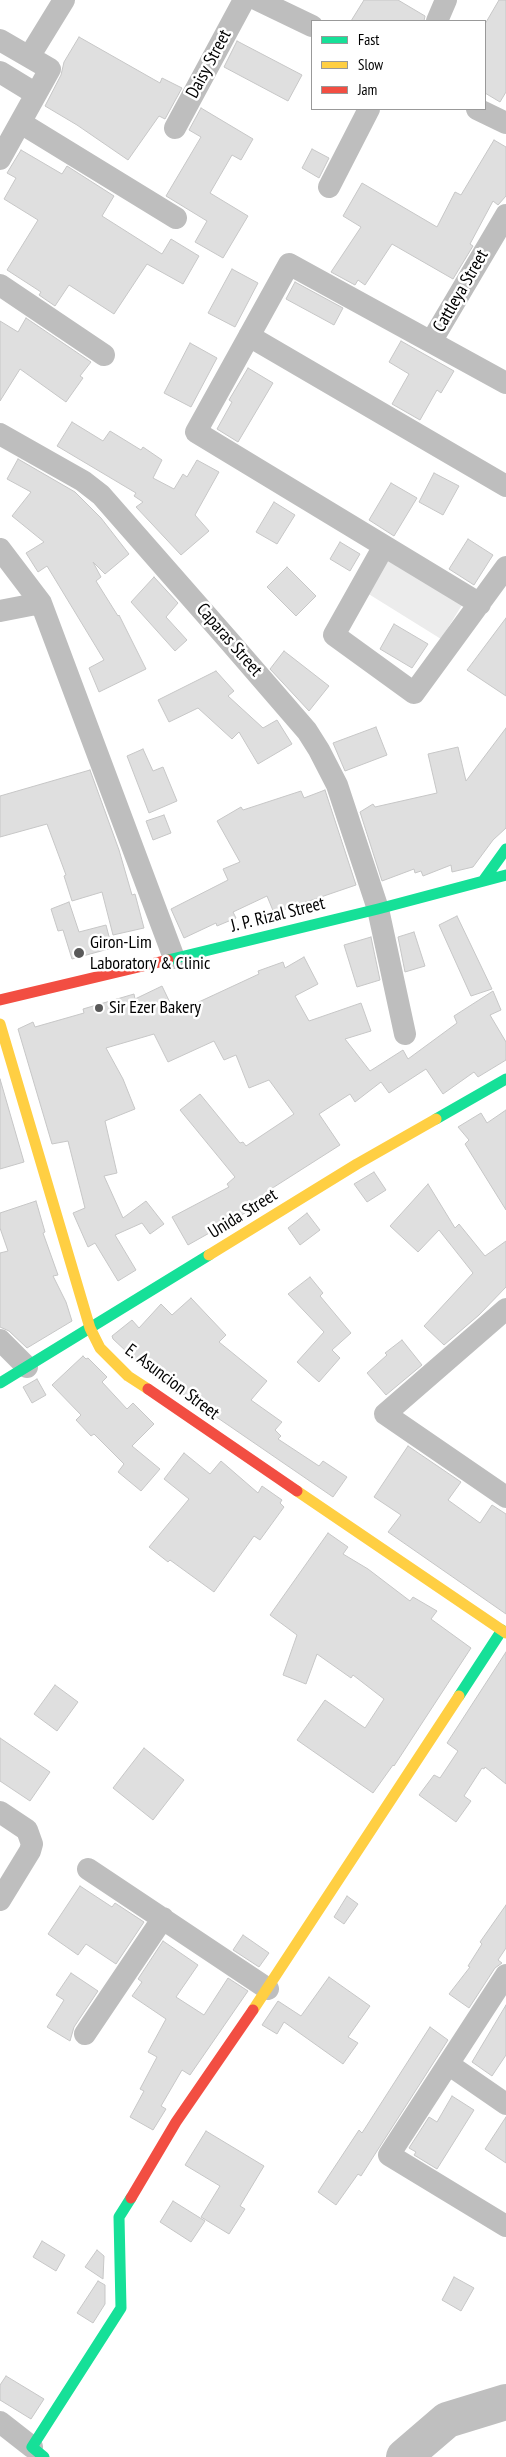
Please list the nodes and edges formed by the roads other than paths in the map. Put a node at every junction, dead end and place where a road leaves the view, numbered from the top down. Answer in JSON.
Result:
{"nodes":[{"id":1,"x":64,"y":0,"type":"edge"},
{"id":2,"x":244,"y":0,"type":"edge"},
{"id":3,"x":258,"y":0,"type":"edge"},
{"id":4,"x":446,"y":0,"type":"edge"},
{"id":5,"x":437,"y":20,"type":"edge"},
{"id":6,"x":311,"y":26,"type":"edge"},
{"id":7,"x":0,"y":40,"type":"edge"},
{"id":8,"x":29,"y":57,"type":"junction"},
{"id":9,"x":0,"y":72,"type":"edge"},
{"id":10,"x":36,"y":94,"type":"junction"},
{"id":11,"x":368,"y":110,"type":"edge"},
{"id":12,"x":479,"y":110,"type":"edge"},
{"id":13,"x":21,"y":123,"type":"junction"},
{"id":14,"x":506,"y":123,"type":"edge"},
{"id":15,"x":174,"y":128,"type":"dead end"},
{"id":16,"x":0,"y":159,"type":"edge"},
{"id":17,"x":330,"y":187,"type":"dead end"},
{"id":18,"x":506,"y":215,"type":"edge"},
{"id":19,"x":176,"y":218,"type":"dead end"},
{"id":20,"x":0,"y":285,"type":"edge"},
{"id":21,"x":249,"y":336,"type":"junction"},
{"id":22,"x":431,"y":342,"type":"junction"},
{"id":23,"x":104,"y":355,"type":"dead end"},
{"id":24,"x":506,"y":383,"type":"edge"},
{"id":25,"x":0,"y":434,"type":"edge"},
{"id":26,"x":506,"y":486,"type":"edge"},
{"id":27,"x":384,"y":546,"type":"junction"},
{"id":28,"x":0,"y":549,"type":"edge"},
{"id":29,"x":506,"y":567,"type":"edge"},
{"id":30,"x":40,"y":603,"type":"junction"},
{"id":31,"x":480,"y":604,"type":"junction"},
{"id":32,"x":0,"y":612,"type":"edge"},
{"id":33,"x":506,"y":849,"type":"edge"},
{"id":34,"x":506,"y":875,"type":"edge"},
{"id":35,"x":483,"y":881,"type":"junction"},
{"id":36,"x":378,"y":909,"type":"junction"},
{"id":37,"x":174,"y":958,"type":"junction"},
{"id":38,"x":0,"y":1000,"type":"edge"},
{"id":39,"x":0,"y":1024,"type":"edge"},
{"id":40,"x":405,"y":1034,"type":"dead end"},
{"id":41,"x":506,"y":1078,"type":"edge"},
{"id":42,"x":506,"y":1309,"type":"edge"},
{"id":43,"x":90,"y":1328,"type":"junction"},
{"id":44,"x":0,"y":1340,"type":"edge"},
{"id":45,"x":27,"y":1367,"type":"junction"},
{"id":46,"x":0,"y":1383,"type":"edge"},
{"id":47,"x":506,"y":1497,"type":"edge"},
{"id":48,"x":504,"y":1631,"type":"edge"},
{"id":49,"x":0,"y":1812,"type":"edge"},
{"id":50,"x":88,"y":1869,"type":"dead end"},
{"id":51,"x":0,"y":1900,"type":"edge"},
{"id":52,"x":163,"y":1918,"type":"junction"},
{"id":53,"x":505,"y":1978,"type":"edge"},
{"id":54,"x":268,"y":1988,"type":"junction"},
{"id":55,"x":85,"y":2034,"type":"dead end"},
{"id":56,"x":448,"y":2064,"type":"junction"},
{"id":57,"x":506,"y":2104,"type":"edge"},
{"id":58,"x":506,"y":2226,"type":"edge"},
{"id":59,"x":0,"y":2422,"type":"edge"},
{"id":60,"x":38,"y":2452,"type":"edge"}],
"edges":[{"from":1,"to":8,"type":"street"},
{"from":2,"to":15,"type":"street","name":"Daisy Street"},
{"from":3,"to":6,"type":"street"},
{"from":4,"to":5,"type":"street"},
{"from":7,"to":8,"type":"street"},
{"from":8,"to":10,"type":"street"},
{"from":9,"to":10,"type":"street"},
{"from":10,"to":13,"type":"street"},
{"from":11,"to":17,"type":"street"},
{"from":12,"to":14,"type":"street"},
{"from":13,"to":16,"type":"street"},
{"from":13,"to":19,"type":"street"},
{"from":18,"to":22,"type":"street","name":"Cattleya Street"},
{"from":20,"to":23,"type":"street"},
{"from":21,"to":22,"type":"street"},
{"from":21,"to":26,"type":"street"},
{"from":21,"to":27,"type":"street"},
{"from":22,"to":24,"type":"street"},
{"from":25,"to":36,"type":"street","name":"Caparas Street"},
{"from":27,"to":31,"type":"street"},
{"from":27,"to":31,"type":"street"},
{"from":28,"to":30,"type":"street"},
{"from":29,"to":31,"type":"street"},
{"from":30,"to":32,"type":"street"},
{"from":30,"to":37,"type":"street"},
{"from":33,"to":35,"type":"street"},
{"from":34,"to":35,"type":"street","name":"J. P. Rizal Street"},
{"from":35,"to":36,"type":"street","name":"J. P. Rizal Street"},
{"from":36,"to":37,"type":"street","name":"J. P. Rizal Street"},
{"from":36,"to":40,"type":"street","name":"Caparas Street"},
{"from":37,"to":38,"type":"street","name":"J. P. Rizal Street"},
{"from":39,"to":43,"type":"street","name":"E. Asuncion Street"},
{"from":41,"to":43,"type":"street","name":"Unida Street"},
{"from":42,"to":47,"type":"street"},
{"from":43,"to":45,"type":"street","name":"Unida Street"},
{"from":43,"to":48,"type":"street","name":"E. Asuncion Street"},
{"from":44,"to":45,"type":"street"},
{"from":45,"to":46,"type":"street","name":"Unida Street"},
{"from":48,"to":54,"type":"street"},
{"from":49,"to":51,"type":"street"},
{"from":50,"to":52,"type":"street"},
{"from":52,"to":54,"type":"street"},
{"from":52,"to":55,"type":"street"},
{"from":53,"to":56,"type":"street"},
{"from":54,"to":60,"type":"street"},
{"from":56,"to":57,"type":"street"},
{"from":56,"to":58,"type":"street"},
{"from":59,"to":60,"type":"street"}]}
